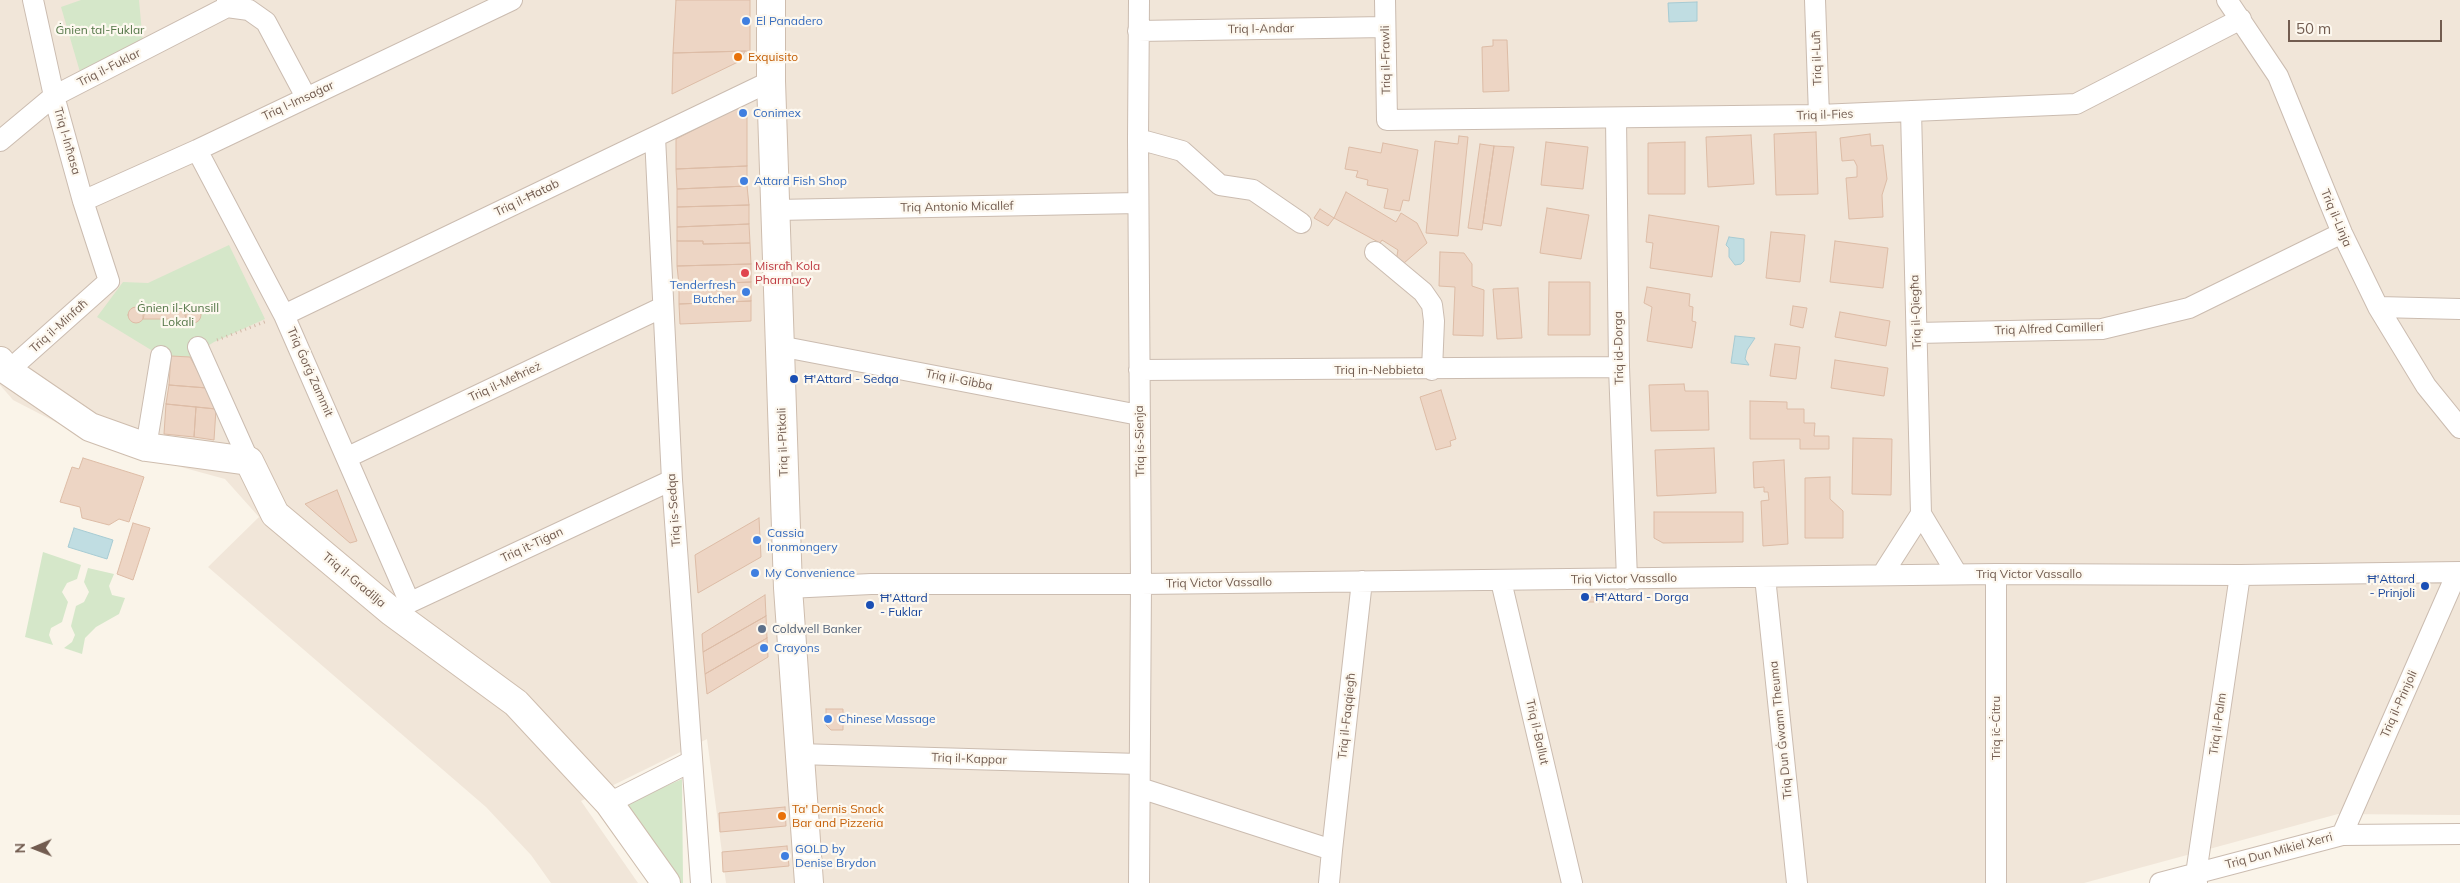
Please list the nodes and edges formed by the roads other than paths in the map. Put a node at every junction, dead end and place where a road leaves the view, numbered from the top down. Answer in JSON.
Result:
{"nodes":[{"id":1,"x":33,"y":0,"type":"edge"},
{"id":2,"x":512,"y":0,"type":"edge"},
{"id":3,"x":771,"y":0,"type":"edge"},
{"id":4,"x":1139,"y":0,"type":"edge"},
{"id":5,"x":1385,"y":0,"type":"edge"},
{"id":6,"x":1815,"y":0,"type":"edge"},
{"id":7,"x":2227,"y":0,"type":"edge"},
{"id":8,"x":227,"y":3,"type":"edge"},
{"id":9,"x":2241,"y":19,"type":"junction"},
{"id":10,"x":1385,"y":27,"type":"junction"},
{"id":11,"x":1138,"y":32,"type":"junction"},
{"id":12,"x":771,"y":81,"type":"junction"},
{"id":13,"x":54,"y":96,"type":"junction"},
{"id":14,"x":306,"y":97,"type":"junction"},
{"id":15,"x":1910,"y":110,"type":"junction"},
{"id":16,"x":1819,"y":116,"type":"junction"},
{"id":17,"x":1616,"y":118,"type":"junction"},
{"id":18,"x":1387,"y":120,"type":"joint"},
{"id":19,"x":655,"y":137,"type":"junction"},
{"id":20,"x":1138,"y":139,"type":"junction"},
{"id":21,"x":0,"y":141,"type":"edge"},
{"id":22,"x":197,"y":150,"type":"junction"},
{"id":23,"x":84,"y":201,"type":"junction"},
{"id":24,"x":1138,"y":203,"type":"junction"},
{"id":25,"x":776,"y":210,"type":"junction"},
{"id":26,"x":1301,"y":223,"type":"dead end"},
{"id":27,"x":2342,"y":233,"type":"junction"},
{"id":28,"x":1375,"y":252,"type":"dead end"},
{"id":29,"x":109,"y":281,"type":"joint"},
{"id":30,"x":663,"y":307,"type":"junction"},
{"id":31,"x":2378,"y":307,"type":"junction"},
{"id":32,"x":2460,"y":309,"type":"edge"},
{"id":33,"x":284,"y":315,"type":"junction"},
{"id":34,"x":1917,"y":333,"type":"junction"},
{"id":35,"x":779,"y":346,"type":"junction"},
{"id":36,"x":198,"y":347,"type":"road end"},
{"id":37,"x":161,"y":356,"type":"dead end"},
{"id":38,"x":4,"y":366,"type":"edge"},
{"id":39,"x":1620,"y":367,"type":"junction"},
{"id":40,"x":1139,"y":370,"type":"junction"},
{"id":41,"x":1432,"y":370,"type":"junction"},
{"id":42,"x":1140,"y":415,"type":"junction"},
{"id":43,"x":2460,"y":428,"type":"edge"},
{"id":44,"x":146,"y":447,"type":"junction"},
{"id":45,"x":348,"y":457,"type":"junction"},
{"id":46,"x":250,"y":462,"type":"junction"},
{"id":47,"x":672,"y":480,"type":"junction"},
{"id":48,"x":1921,"y":514,"type":"junction"},
{"id":49,"x":2458,"y":573,"type":"edge"},
{"id":50,"x":1958,"y":574,"type":"junction"},
{"id":51,"x":1996,"y":574,"type":"junction"},
{"id":52,"x":1882,"y":575,"type":"junction"},
{"id":53,"x":2240,"y":575,"type":"junction"},
{"id":54,"x":1765,"y":577,"type":"junction"},
{"id":55,"x":1627,"y":579,"type":"junction"},
{"id":56,"x":1362,"y":581,"type":"junction"},
{"id":57,"x":1501,"y":581,"type":"junction"},
{"id":58,"x":1141,"y":584,"type":"junction"},
{"id":59,"x":788,"y":588,"type":"junction"},
{"id":60,"x":401,"y":607,"type":"junction"},
{"id":61,"x":798,"y":754,"type":"junction"},
{"id":62,"x":692,"y":761,"type":"junction"},
{"id":63,"x":1139,"y":764,"type":"junction"},
{"id":64,"x":1140,"y":788,"type":"junction"},
{"id":65,"x":608,"y":803,"type":"junction"},
{"id":66,"x":2342,"y":834,"type":"junction"},
{"id":67,"x":2460,"y":834,"type":"edge"},
{"id":68,"x":1332,"y":850,"type":"junction"},
{"id":69,"x":2197,"y":878,"type":"edge"},
{"id":70,"x":666,"y":883,"type":"edge"},
{"id":71,"x":701,"y":883,"type":"edge"},
{"id":72,"x":809,"y":883,"type":"edge"},
{"id":73,"x":1139,"y":883,"type":"edge"},
{"id":74,"x":1329,"y":883,"type":"edge"},
{"id":75,"x":1572,"y":883,"type":"edge"},
{"id":76,"x":1797,"y":883,"type":"edge"},
{"id":77,"x":1996,"y":883,"type":"edge"},
{"id":78,"x":2160,"y":883,"type":"edge"}],
"edges":[{"from":1,"to":13,"type":"street","name":"Triq l-Inħasa"},
{"from":2,"to":14,"type":"street","name":"Triq l-Imsaġar"},
{"from":3,"to":12,"type":"street","name":"Triq il-Pitkali"},
{"from":4,"to":11,"type":"street","name":"Triq is-Sienja"},
{"from":5,"to":10,"type":"street","name":"Triq il-Frawli"},
{"from":6,"to":16,"type":"street","name":"Triq il-Luħ"},
{"from":7,"to":9,"type":"street","name":"Triq il-Linja"},
{"from":8,"to":13,"type":"street","name":"Triq il-Fuklar"},
{"from":8,"to":14,"type":"street"},
{"from":9,"to":15,"type":"street","name":"Triq il-Fies"},
{"from":9,"to":27,"type":"street","name":"Triq il-Linja"},
{"from":10,"to":11,"type":"street","name":"Triq l-Andar"},
{"from":10,"to":18,"type":"street","name":"Triq il-Frawli"},
{"from":11,"to":20,"type":"street","name":"Triq is-Sienja"},
{"from":12,"to":19,"type":"street","name":"Triq il-Ħatab"},
{"from":12,"to":25,"type":"street","name":"Triq il-Pitkali"},
{"from":13,"to":21,"type":"street","name":"Triq il-Fuklar"},
{"from":13,"to":23,"type":"street","name":"Triq l-Inħasa"},
{"from":14,"to":22,"type":"street","name":"Triq l-Imsaġar"},
{"from":15,"to":16,"type":"street","name":"Triq il-Fies"},
{"from":15,"to":34,"type":"street","name":"Triq il-Qiegħa"},
{"from":16,"to":17,"type":"street","name":"Triq il-Fies"},
{"from":17,"to":18,"type":"street","name":"Triq il-Fies"},
{"from":17,"to":39,"type":"street","name":"Triq id-Dorga"},
{"from":19,"to":30,"type":"street","name":"Triq is-Sedqa"},
{"from":19,"to":33,"type":"street","name":"Triq il-Ħatab"},
{"from":20,"to":24,"type":"street","name":"Triq is-Sienja"},
{"from":20,"to":26,"type":"street"},
{"from":22,"to":23,"type":"street","name":"Triq l-Imsaġar"},
{"from":22,"to":33,"type":"street","name":"Triq Ġorġ Zammit"},
{"from":23,"to":29,"type":"street","name":"Triq l-Inħasa"},
{"from":24,"to":25,"type":"street","name":"Triq Antonio Micallef"},
{"from":24,"to":40,"type":"street","name":"Triq is-Sienja"},
{"from":25,"to":35,"type":"street","name":"Triq il-Pitkali"},
{"from":27,"to":31,"type":"street","name":"Triq il-Linja"},
{"from":27,"to":34,"type":"street","name":"Triq Alfred Camilleri"},
{"from":28,"to":41,"type":"street"},
{"from":29,"to":38,"type":"street","name":"Triq il-Minfaħ"},
{"from":30,"to":45,"type":"street","name":"Triq il-Meħrież"},
{"from":30,"to":47,"type":"street","name":"Triq is-Sedqa"},
{"from":31,"to":32,"type":"street"},
{"from":31,"to":43,"type":"street","name":"Triq il-Linja"},
{"from":33,"to":45,"type":"street","name":"Triq Ġorġ Zammit"},
{"from":34,"to":48,"type":"street","name":"Triq il-Qiegħa"},
{"from":35,"to":42,"type":"street","name":"Triq il-Gibba"},
{"from":35,"to":59,"type":"street","name":"Triq il-Pitkali"},
{"from":36,"to":46,"type":"street"},
{"from":37,"to":44,"type":"street"},
{"from":38,"to":44,"type":"street"},
{"from":39,"to":41,"type":"street","name":"Triq in-Nebbieta"},
{"from":39,"to":55,"type":"street","name":"Triq id-Dorga"},
{"from":40,"to":41,"type":"street","name":"Triq in-Nebbieta"},
{"from":40,"to":42,"type":"street","name":"Triq is-Sienja"},
{"from":42,"to":58,"type":"street","name":"Triq is-Sienja"},
{"from":44,"to":46,"type":"street"},
{"from":45,"to":60,"type":"street","name":"Triq Ġorġ Zammit"},
{"from":46,"to":60,"type":"street","name":"Triq il-Gradilja"},
{"from":47,"to":60,"type":"street","name":"Triq it-Tiġan"},
{"from":47,"to":62,"type":"street","name":"Triq is-Sedqa"},
{"from":48,"to":50,"type":"street"},
{"from":48,"to":52,"type":"street"},
{"from":49,"to":53,"type":"street","name":"Triq Victor Vassallo"},
{"from":49,"to":66,"type":"street","name":"Triq il-Prinjoli"},
{"from":50,"to":51,"type":"street","name":"Triq Victor Vassallo"},
{"from":50,"to":52,"type":"street","name":"Triq Victor Vassallo"},
{"from":51,"to":53,"type":"street","name":"Triq Victor Vassallo"},
{"from":51,"to":77,"type":"street","name":"Triq iċ-Ċitru"},
{"from":52,"to":54,"type":"street","name":"Triq Victor Vassallo"},
{"from":53,"to":69,"type":"street","name":"Triq il-Palm"},
{"from":54,"to":55,"type":"street","name":"Triq Victor Vassallo"},
{"from":54,"to":76,"type":"street","name":"Triq Dun Ġwann Theuma"},
{"from":55,"to":57,"type":"street","name":"Triq Victor Vassallo"},
{"from":56,"to":57,"type":"street","name":"Triq Victor Vassallo"},
{"from":56,"to":58,"type":"street","name":"Triq Victor Vassallo"},
{"from":56,"to":68,"type":"street","name":"Triq il-Faqqiegħ"},
{"from":57,"to":75,"type":"street","name":"Triq il-Ballut"},
{"from":58,"to":59,"type":"street","name":"Triq Victor Vassallo"},
{"from":58,"to":63,"type":"street","name":"Triq is-Sienja"},
{"from":59,"to":61,"type":"street","name":"Triq il-Pitkali"},
{"from":60,"to":65,"type":"street","name":"Triq il-Gradilja"},
{"from":61,"to":63,"type":"street","name":"Triq il-Kappar"},
{"from":61,"to":72,"type":"street","name":"Triq il-Pitkali"},
{"from":62,"to":65,"type":"street"},
{"from":62,"to":71,"type":"street","name":"Triq is-Sedqa"},
{"from":63,"to":64,"type":"street","name":"Triq is-Sienja"},
{"from":64,"to":68,"type":"street"},
{"from":64,"to":73,"type":"street","name":"Triq is-Sienja"},
{"from":65,"to":70,"type":"street","name":"Triq il-Gradilja"},
{"from":66,"to":67,"type":"street","name":"Triq Dun Mikiel Xerri"},
{"from":66,"to":69,"type":"street","name":"Triq Dun Mikiel Xerri"},
{"from":68,"to":74,"type":"street","name":"Triq il-Faqqiegħ"},
{"from":69,"to":78,"type":"street","name":"Triq Dun Mikiel Xerri"}]}
